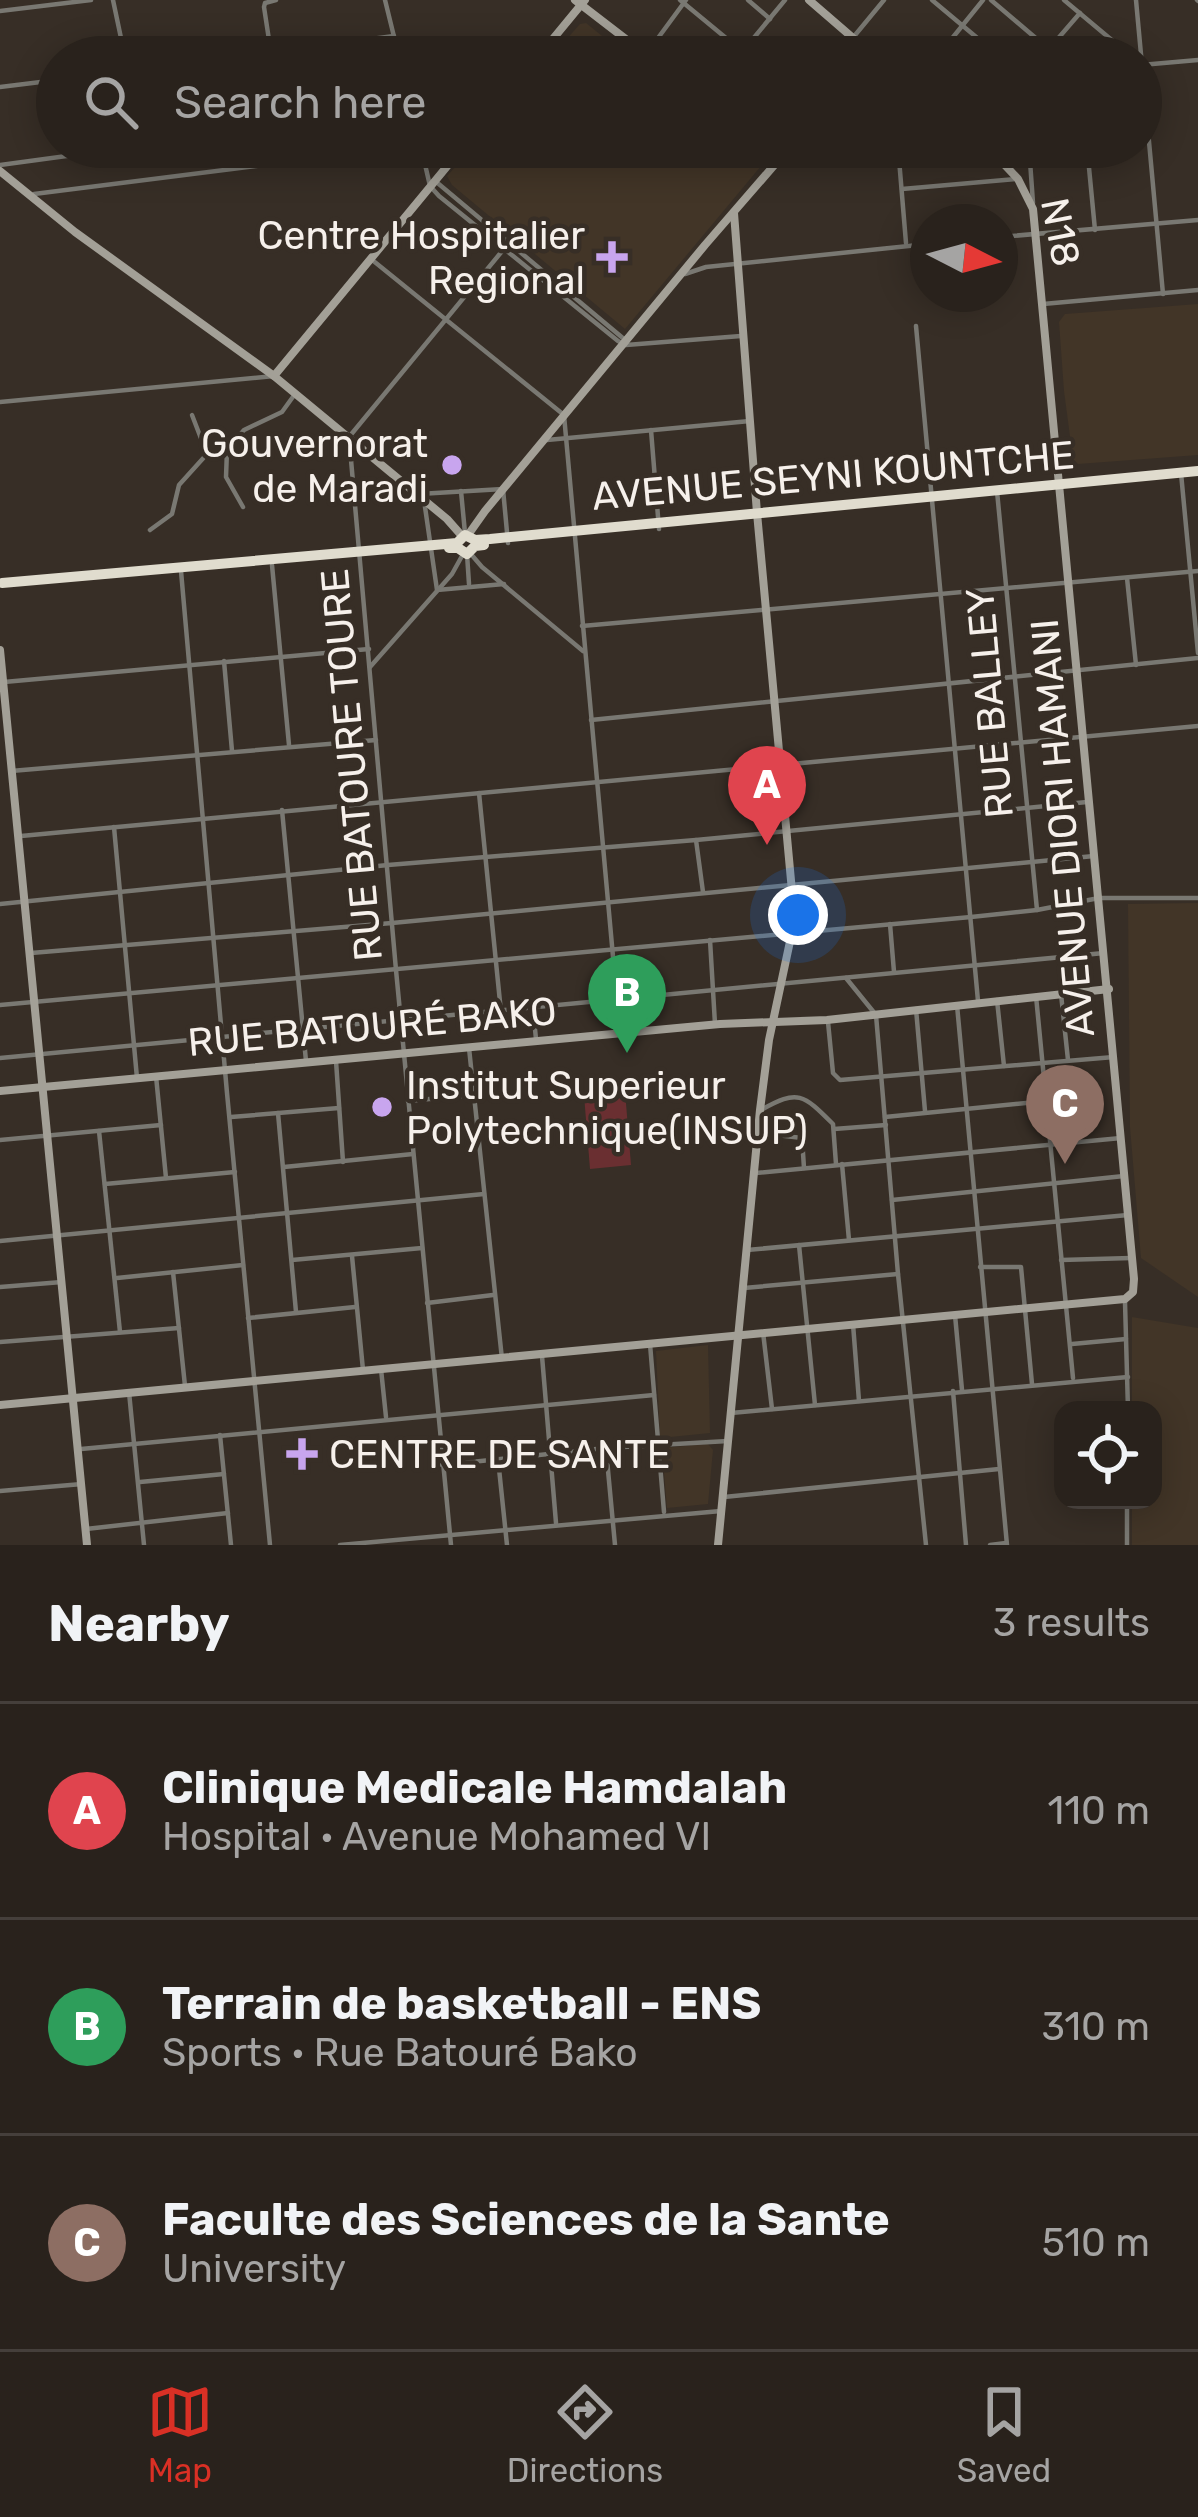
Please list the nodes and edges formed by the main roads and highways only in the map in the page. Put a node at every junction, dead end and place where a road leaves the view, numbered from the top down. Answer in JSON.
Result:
{"nodes":[{"id":1,"x":1198,"y":474,"type":"edge"},
{"id":2,"x":360,"y":553,"type":"junction"},
{"id":3,"x":181,"y":570,"type":"junction"},
{"id":4,"x":1,"y":585,"type":"edge"}],
"edges":[{"from":1,"to":2,"type":"highway","name":"AVENUE SEYNI KOUNTCHE"},
{"from":2,"to":3,"type":"highway","name":"AVENUE SEYNI KOUNTCHE"},
{"from":2,"to":3,"type":"highway","name":"AVENUE SEYNI KOUNTCHE"},
{"from":3,"to":4,"type":"highway","name":"AVENUE SEYNI KOUNTCHE"}]}
